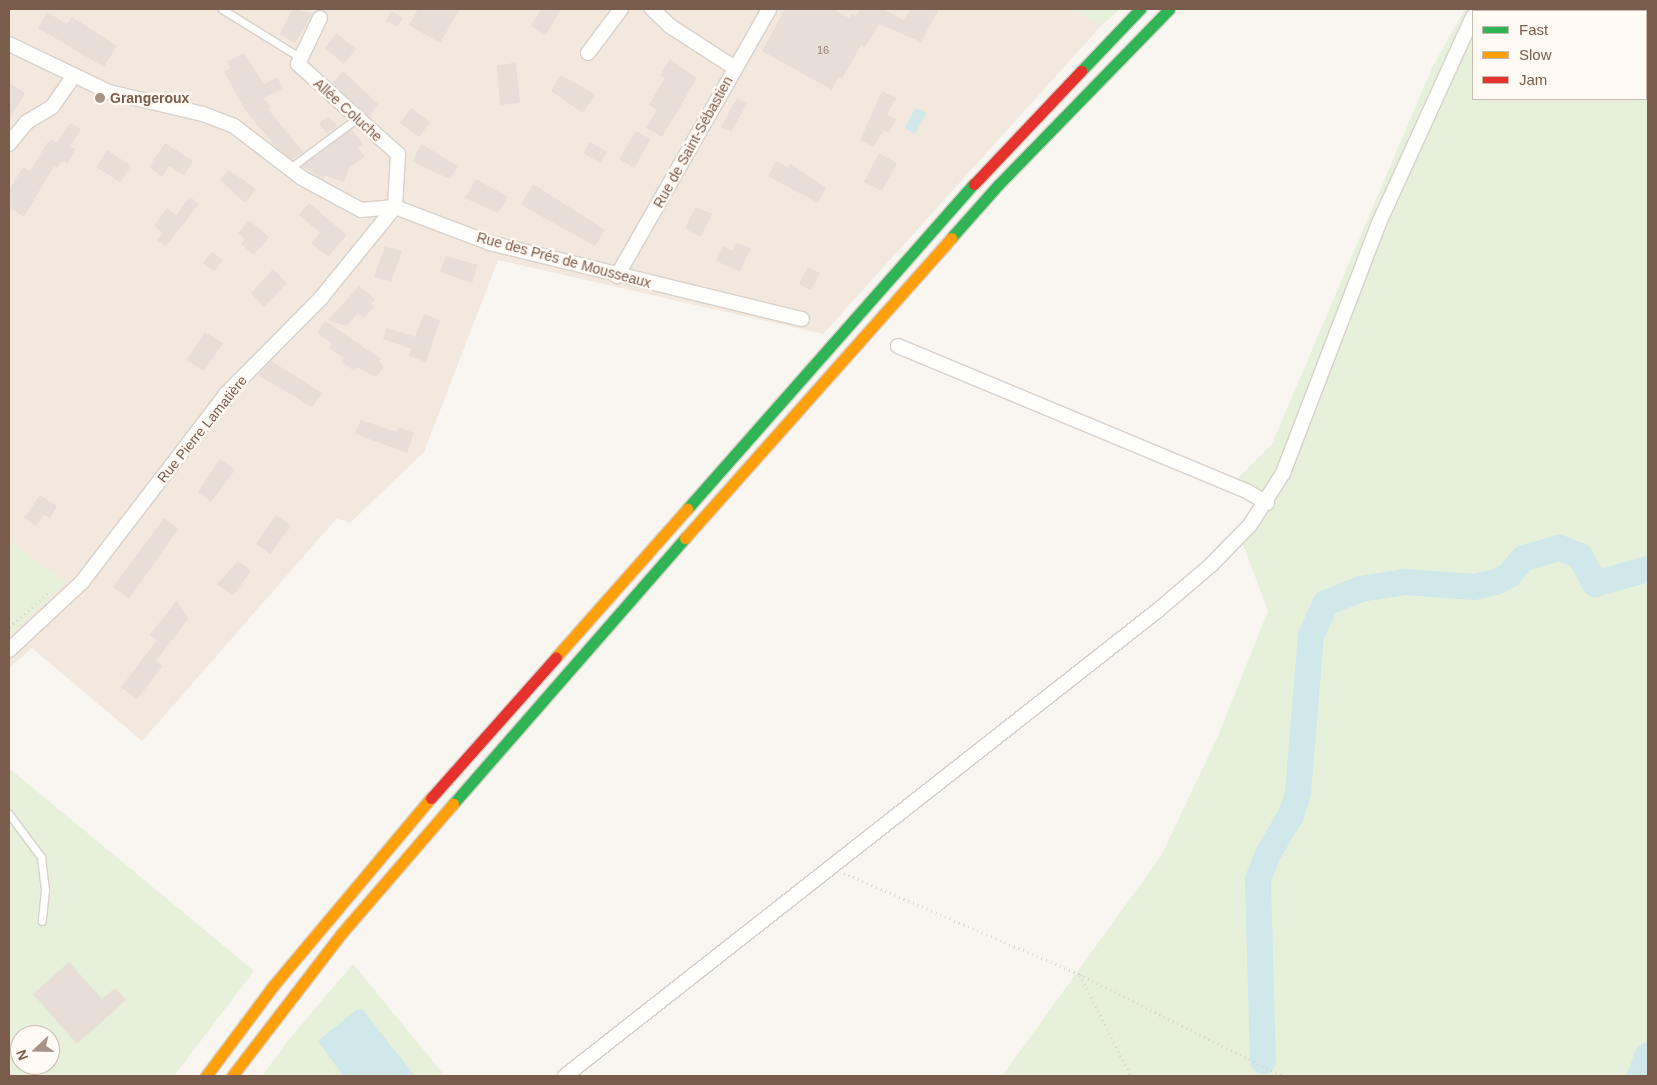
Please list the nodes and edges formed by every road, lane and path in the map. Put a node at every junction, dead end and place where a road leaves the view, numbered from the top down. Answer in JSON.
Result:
{"nodes":[{"id":1,"x":222,"y":9,"type":"edge"},
{"id":2,"x":621,"y":9,"type":"edge"},
{"id":3,"x":652,"y":9,"type":"edge"},
{"id":4,"x":769,"y":9,"type":"edge"},
{"id":5,"x":1140,"y":9,"type":"edge"},
{"id":6,"x":1168,"y":9,"type":"edge"},
{"id":7,"x":320,"y":18,"type":"dead end"},
{"id":8,"x":1472,"y":19,"type":"edge"},
{"id":9,"x":9,"y":44,"type":"edge"},
{"id":10,"x":588,"y":53,"type":"dead end"},
{"id":11,"x":301,"y":58,"type":"junction"},
{"id":12,"x":735,"y":68,"type":"junction"},
{"id":13,"x":74,"y":76,"type":"junction"},
{"id":14,"x":356,"y":119,"type":"junction"},
{"id":15,"x":9,"y":144,"type":"edge"},
{"id":16,"x":290,"y":168,"type":"junction"},
{"id":17,"x":395,"y":207,"type":"junction"},
{"id":18,"x":617,"y":276,"type":"junction"},
{"id":19,"x":802,"y":319,"type":"dead end"},
{"id":20,"x":898,"y":346,"type":"dead end"},
{"id":21,"x":1267,"y":503,"type":"junction"},
{"id":22,"x":9,"y":650,"type":"edge"},
{"id":23,"x":9,"y":814,"type":"edge"},
{"id":24,"x":833,"y":868,"type":"junction"},
{"id":25,"x":354,"y":889,"type":"junction"},
{"id":26,"x":42,"y":921,"type":"dead end"},
{"id":27,"x":1079,"y":974,"type":"junction"},
{"id":28,"x":274,"y":1018,"type":"junction"},
{"id":29,"x":231,"y":1021,"type":"dead end"},
{"id":30,"x":206,"y":1076,"type":"edge"},
{"id":31,"x":232,"y":1076,"type":"edge"},
{"id":32,"x":247,"y":1076,"type":"edge"},
{"id":33,"x":565,"y":1076,"type":"edge"},
{"id":34,"x":1131,"y":1076,"type":"edge"},
{"id":35,"x":1283,"y":1076,"type":"edge"}],
"edges":[{"from":1,"to":11,"type":"lane"},
{"from":2,"to":10,"type":"street"},
{"from":3,"to":12,"type":"street"},
{"from":4,"to":12,"type":"street","name":"Rue de Saint-Sébastien"},
{"from":5,"to":25,"type":"highway"},
{"from":6,"to":28,"type":"highway"},
{"from":7,"to":11,"type":"street"},
{"from":8,"to":21,"type":"street"},
{"from":9,"to":13,"type":"street","name":"Rue des Prés de Mousseaux"},
{"from":11,"to":14,"type":"street","name":"Allée Coluche"},
{"from":12,"to":18,"type":"street","name":"Rue de Saint-Sébastien"},
{"from":13,"to":15,"type":"street"},
{"from":13,"to":16,"type":"street","name":"Rue des Prés de Mousseaux"},
{"from":14,"to":16,"type":"lane"},
{"from":14,"to":17,"type":"street","name":"Allée Coluche"},
{"from":16,"to":17,"type":"street","name":"Rue des Prés de Mousseaux"},
{"from":17,"to":18,"type":"street","name":"Rue des Prés de Mousseaux"},
{"from":17,"to":22,"type":"street","name":"Rue Pierre Lamatière"},
{"from":18,"to":19,"type":"street","name":"Rue des Prés de Mousseaux"},
{"from":20,"to":21,"type":"street"},
{"from":21,"to":24,"type":"street"},
{"from":23,"to":26,"type":"lane"},
{"from":24,"to":27,"type":"path"},
{"from":24,"to":33,"type":"street"},
{"from":25,"to":29,"type":"highway"},
{"from":25,"to":30,"type":"highway"},
{"from":27,"to":34,"type":"path"},
{"from":27,"to":35,"type":"path"},
{"from":28,"to":31,"type":"highway"},
{"from":28,"to":32,"type":"highway"}]}
